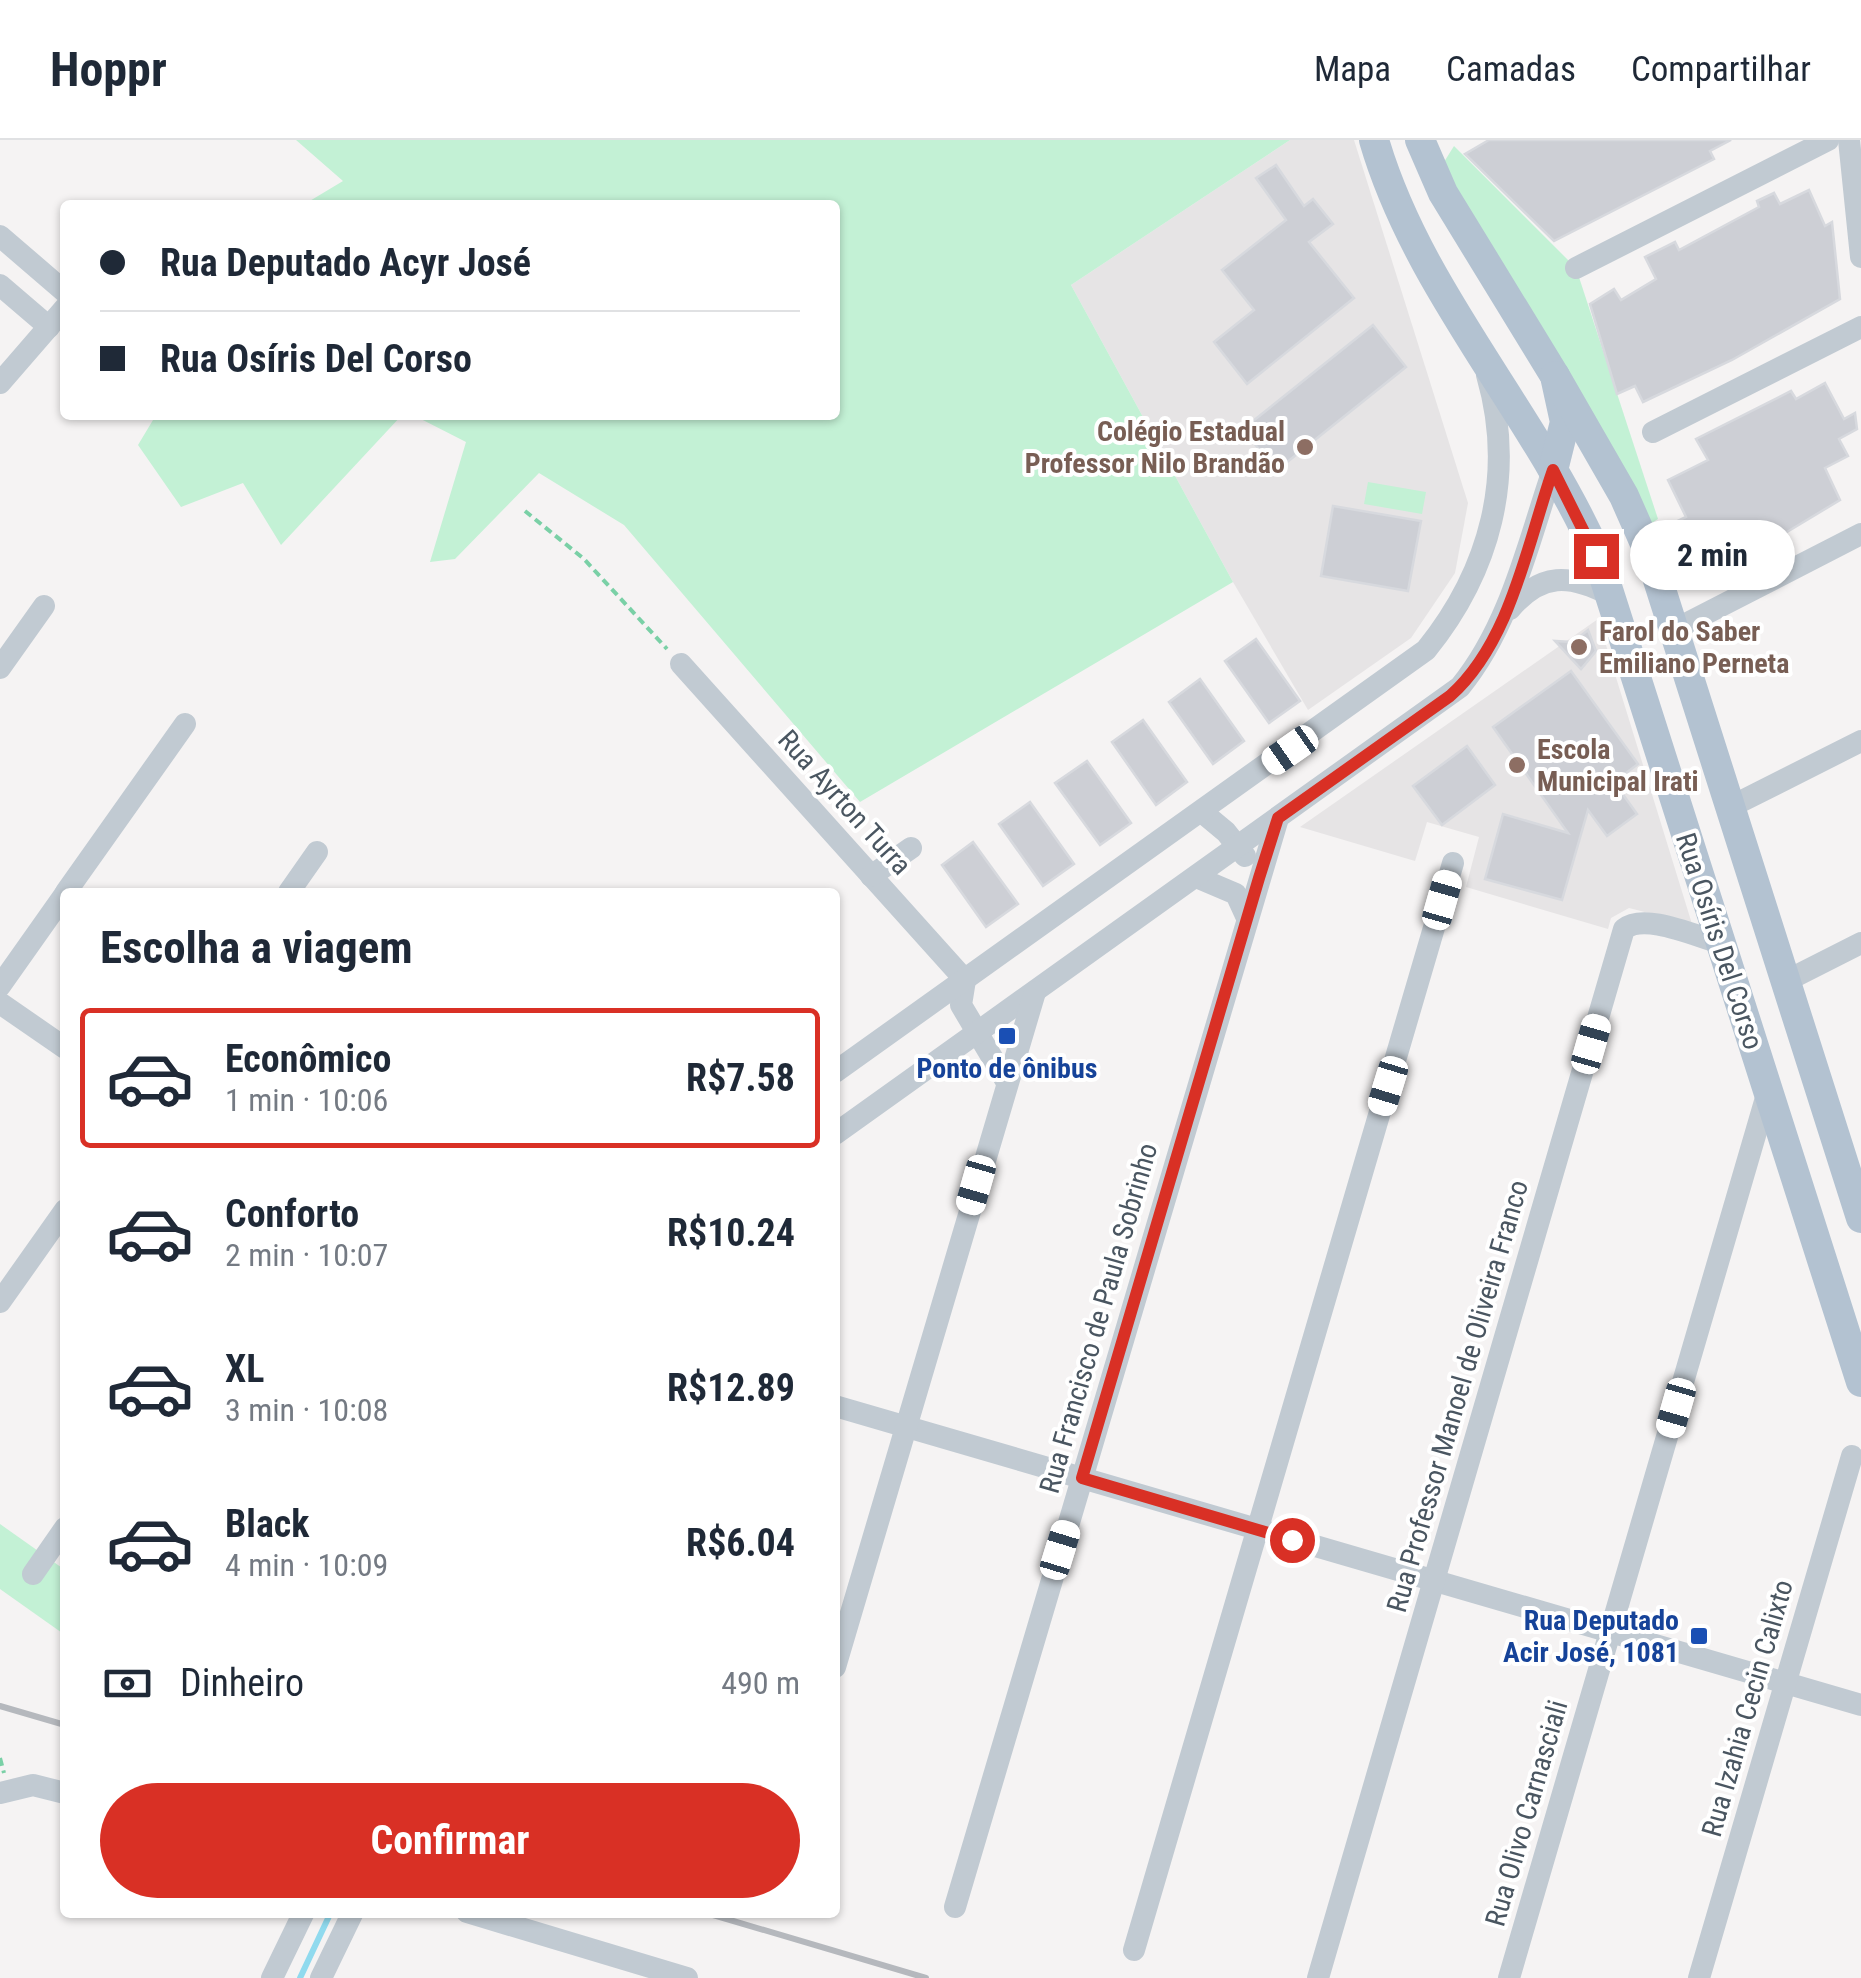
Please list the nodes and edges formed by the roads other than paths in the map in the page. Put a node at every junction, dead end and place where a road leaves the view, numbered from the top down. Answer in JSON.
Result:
{"nodes":[{"id":1,"x":1374,"y":140,"type":"edge"},
{"id":2,"x":1828,"y":140,"type":"edge"},
{"id":3,"x":1849,"y":140,"type":"edge"},
{"id":4,"x":1423,"y":141,"type":"edge"},
{"id":5,"x":0,"y":236,"type":"edge"},
{"id":6,"x":1861,"y":257,"type":"edge"},
{"id":7,"x":1576,"y":268,"type":"dead end"},
{"id":8,"x":0,"y":285,"type":"edge"},
{"id":9,"x":60,"y":288,"type":"edge"},
{"id":10,"x":60,"y":314,"type":"edge"},
{"id":11,"x":48,"y":327,"type":"junction"},
{"id":12,"x":1861,"y":327,"type":"edge"},
{"id":13,"x":1479,"y":348,"type":"junction"},
{"id":14,"x":3,"y":372,"type":"edge"},
{"id":15,"x":1556,"y":376,"type":"junction"},
{"id":16,"x":1653,"y":432,"type":"dead end"},
{"id":17,"x":1553,"y":470,"type":"junction"},
{"id":18,"x":1861,"y":534,"type":"edge"},
{"id":19,"x":1610,"y":595,"type":"junction"},
{"id":20,"x":44,"y":606,"type":"dead end"},
{"id":21,"x":1502,"y":619,"type":"junction"},
{"id":22,"x":1674,"y":630,"type":"junction"},
{"id":23,"x":680,"y":664,"type":"road end"},
{"id":24,"x":0,"y":668,"type":"edge"},
{"id":25,"x":185,"y":724,"type":"dead end"},
{"id":26,"x":1861,"y":741,"type":"edge"},
{"id":27,"x":1730,"y":807,"type":"junction"},
{"id":28,"x":1202,"y":812,"type":"junction"},
{"id":29,"x":1278,"y":818,"type":"junction"},
{"id":30,"x":1239,"y":846,"type":"junction"},
{"id":31,"x":911,"y":848,"type":"dead end"},
{"id":32,"x":317,"y":852,"type":"dead end"},
{"id":33,"x":1452,"y":863,"type":"dead end"},
{"id":34,"x":1748,"y":864,"type":"junction"},
{"id":35,"x":872,"y":876,"type":"junction"},
{"id":36,"x":1196,"y":876,"type":"junction"},
{"id":37,"x":1700,"y":876,"type":"junction"},
{"id":38,"x":1259,"y":878,"type":"junction"},
{"id":39,"x":70,"y":888,"type":"edge"},
{"id":40,"x":292,"y":888,"type":"edge"},
{"id":41,"x":60,"y":901,"type":"edge"},
{"id":42,"x":1247,"y":918,"type":"junction"},
{"id":43,"x":1767,"y":920,"type":"junction"},
{"id":44,"x":1721,"y":943,"type":"junction"},
{"id":45,"x":1861,"y":943,"type":"edge"},
{"id":46,"x":965,"y":980,"type":"junction"},
{"id":47,"x":1786,"y":981,"type":"junction"},
{"id":48,"x":0,"y":986,"type":"edge"},
{"id":49,"x":1034,"y":992,"type":"junction"},
{"id":50,"x":0,"y":1003,"type":"edge"},
{"id":51,"x":978,"y":1032,"type":"junction"},
{"id":52,"x":60,"y":1045,"type":"edge"},
{"id":53,"x":840,"y":1068,"type":"edge"},
{"id":54,"x":1006,"y":1081,"type":"junction"},
{"id":55,"x":1768,"y":1090,"type":"junction"},
{"id":56,"x":840,"y":1130,"type":"edge"},
{"id":57,"x":1784,"y":1140,"type":"junction"},
{"id":58,"x":1752,"y":1146,"type":"junction"},
{"id":59,"x":60,"y":1217,"type":"edge"},
{"id":60,"x":1861,"y":1218,"type":"edge"},
{"id":61,"x":0,"y":1302,"type":"edge"},
{"id":62,"x":1861,"y":1382,"type":"edge"},
{"id":63,"x":840,"y":1408,"type":"edge"},
{"id":64,"x":905,"y":1427,"type":"junction"},
{"id":65,"x":1852,"y":1456,"type":"dead end"},
{"id":66,"x":1082,"y":1478,"type":"junction"},
{"id":67,"x":1257,"y":1530,"type":"junction"},
{"id":68,"x":60,"y":1535,"type":"edge"},
{"id":69,"x":33,"y":1574,"type":"dead end"},
{"id":70,"x":1434,"y":1582,"type":"junction"},
{"id":71,"x":1610,"y":1633,"type":"junction"},
{"id":72,"x":840,"y":1650,"type":"edge"},
{"id":73,"x":1785,"y":1684,"type":"junction"},
{"id":74,"x":1815,"y":1693,"type":"junction"},
{"id":75,"x":1861,"y":1693,"type":"edge"},
{"id":76,"x":1861,"y":1705,"type":"edge"},
{"id":77,"x":4,"y":1791,"type":"edge"},
{"id":78,"x":60,"y":1792,"type":"edge"},
{"id":79,"x":954,"y":1908,"type":"dead end"},
{"id":80,"x":301,"y":1918,"type":"edge"},
{"id":81,"x":349,"y":1918,"type":"edge"},
{"id":82,"x":487,"y":1918,"type":"edge"},
{"id":83,"x":1134,"y":1950,"type":"dead end"},
{"id":84,"x":272,"y":1978,"type":"edge"},
{"id":85,"x":321,"y":1978,"type":"edge"},
{"id":86,"x":687,"y":1978,"type":"edge"},
{"id":87,"x":1318,"y":1978,"type":"edge"},
{"id":88,"x":1509,"y":1978,"type":"edge"},
{"id":89,"x":1698,"y":1978,"type":"edge"}],
"edges":[{"from":1,"to":13,"type":"main road","name":"Rua Osíris Del Corso"},
{"from":2,"to":7,"type":"street"},
{"from":3,"to":6,"type":"street"},
{"from":4,"to":15,"type":"main road","name":"Rua Osíris Del Corso"},
{"from":5,"to":9,"type":"street"},
{"from":8,"to":11,"type":"street"},
{"from":10,"to":11,"type":"street"},
{"from":11,"to":14,"type":"street"},
{"from":12,"to":16,"type":"street"},
{"from":13,"to":17,"type":"main road","name":"Rua Osíris Del Corso"},
{"from":13,"to":28,"type":"street"},
{"from":15,"to":17,"type":"main road"},
{"from":15,"to":22,"type":"main road","name":"Rua Osíris Del Corso"},
{"from":17,"to":19,"type":"main road","name":"Rua Osíris Del Corso"},
{"from":17,"to":21,"type":"street"},
{"from":18,"to":22,"type":"street"},
{"from":19,"to":21,"type":"street"},
{"from":19,"to":37,"type":"main road","name":"Rua Osíris Del Corso"},
{"from":20,"to":24,"type":"street"},
{"from":21,"to":29,"type":"street"},
{"from":22,"to":27,"type":"main road","name":"Rua Osíris Del Corso"},
{"from":23,"to":35,"type":"street","name":"Rua Ayrton Turra"},
{"from":25,"to":39,"type":"street"},
{"from":26,"to":27,"type":"street"},
{"from":27,"to":34,"type":"main road","name":"Rua Osíris Del Corso"},
{"from":28,"to":30,"type":"street"},
{"from":28,"to":46,"type":"street"},
{"from":29,"to":30,"type":"street"},
{"from":29,"to":38,"type":"street","name":"Rua Francisco de Paula Sobrinho"},
{"from":30,"to":36,"type":"street"},
{"from":30,"to":38,"type":"street"},
{"from":31,"to":35,"type":"street"},
{"from":32,"to":40,"type":"street"},
{"from":33,"to":67,"type":"street"},
{"from":34,"to":37,"type":"main road"},
{"from":34,"to":43,"type":"main road","name":"Rua Osíris Del Corso"},
{"from":35,"to":46,"type":"street","name":"Rua Ayrton Turra"},
{"from":36,"to":42,"type":"street"},
{"from":36,"to":49,"type":"street"},
{"from":37,"to":44,"type":"main road","name":"Rua Osíris Del Corso"},
{"from":38,"to":42,"type":"street","name":"Rua Francisco de Paula Sobrinho"},
{"from":41,"to":48,"type":"street"},
{"from":42,"to":66,"type":"street","name":"Rua Francisco de Paula Sobrinho"},
{"from":43,"to":44,"type":"main road"},
{"from":43,"to":47,"type":"main road","name":"Rua Osíris Del Corso"},
{"from":44,"to":55,"type":"main road","name":"Rua Osíris Del Corso"},
{"from":44,"to":70,"type":"street","name":"Rua Professor Manoel de Oliveira Franco"},
{"from":45,"to":47,"type":"street"},
{"from":46,"to":51,"type":"street"},
{"from":46,"to":53,"type":"street"},
{"from":47,"to":60,"type":"main road","name":"Rua Osíris Del Corso"},
{"from":49,"to":51,"type":"street"},
{"from":49,"to":54,"type":"street"},
{"from":50,"to":52,"type":"street"},
{"from":51,"to":54,"type":"street"},
{"from":51,"to":56,"type":"street"},
{"from":54,"to":64,"type":"street"},
{"from":55,"to":57,"type":"main road","name":"Rua Osíris Del Corso"},
{"from":55,"to":58,"type":"street","name":"Rua Olivo Carnasciali"},
{"from":57,"to":58,"type":"street"},
{"from":57,"to":62,"type":"main road","name":"Rua Osíris Del Corso"},
{"from":58,"to":71,"type":"street","name":"Rua Olivo Carnasciali"},
{"from":59,"to":61,"type":"street"},
{"from":63,"to":64,"type":"street"},
{"from":64,"to":66,"type":"street"},
{"from":64,"to":72,"type":"street"},
{"from":65,"to":73,"type":"street","name":"Rua Izahia Cecin Calixto"},
{"from":66,"to":67,"type":"street"},
{"from":66,"to":79,"type":"street","name":"Rua Francisco de Paula Sobrinho"},
{"from":67,"to":70,"type":"street"},
{"from":67,"to":83,"type":"street"},
{"from":68,"to":69,"type":"street"},
{"from":70,"to":71,"type":"street"},
{"from":70,"to":87,"type":"street","name":"Rua Professor Manoel de Oliveira Franco"},
{"from":71,"to":73,"type":"street"},
{"from":71,"to":88,"type":"street","name":"Rua Olivo Carnasciali"},
{"from":73,"to":74,"type":"street"},
{"from":73,"to":89,"type":"street","name":"Rua Izahia Cecin Calixto"},
{"from":74,"to":75,"type":"street"},
{"from":74,"to":76,"type":"street"},
{"from":77,"to":78,"type":"street"},
{"from":80,"to":84,"type":"street"},
{"from":81,"to":85,"type":"street"},
{"from":82,"to":86,"type":"street"}]}
